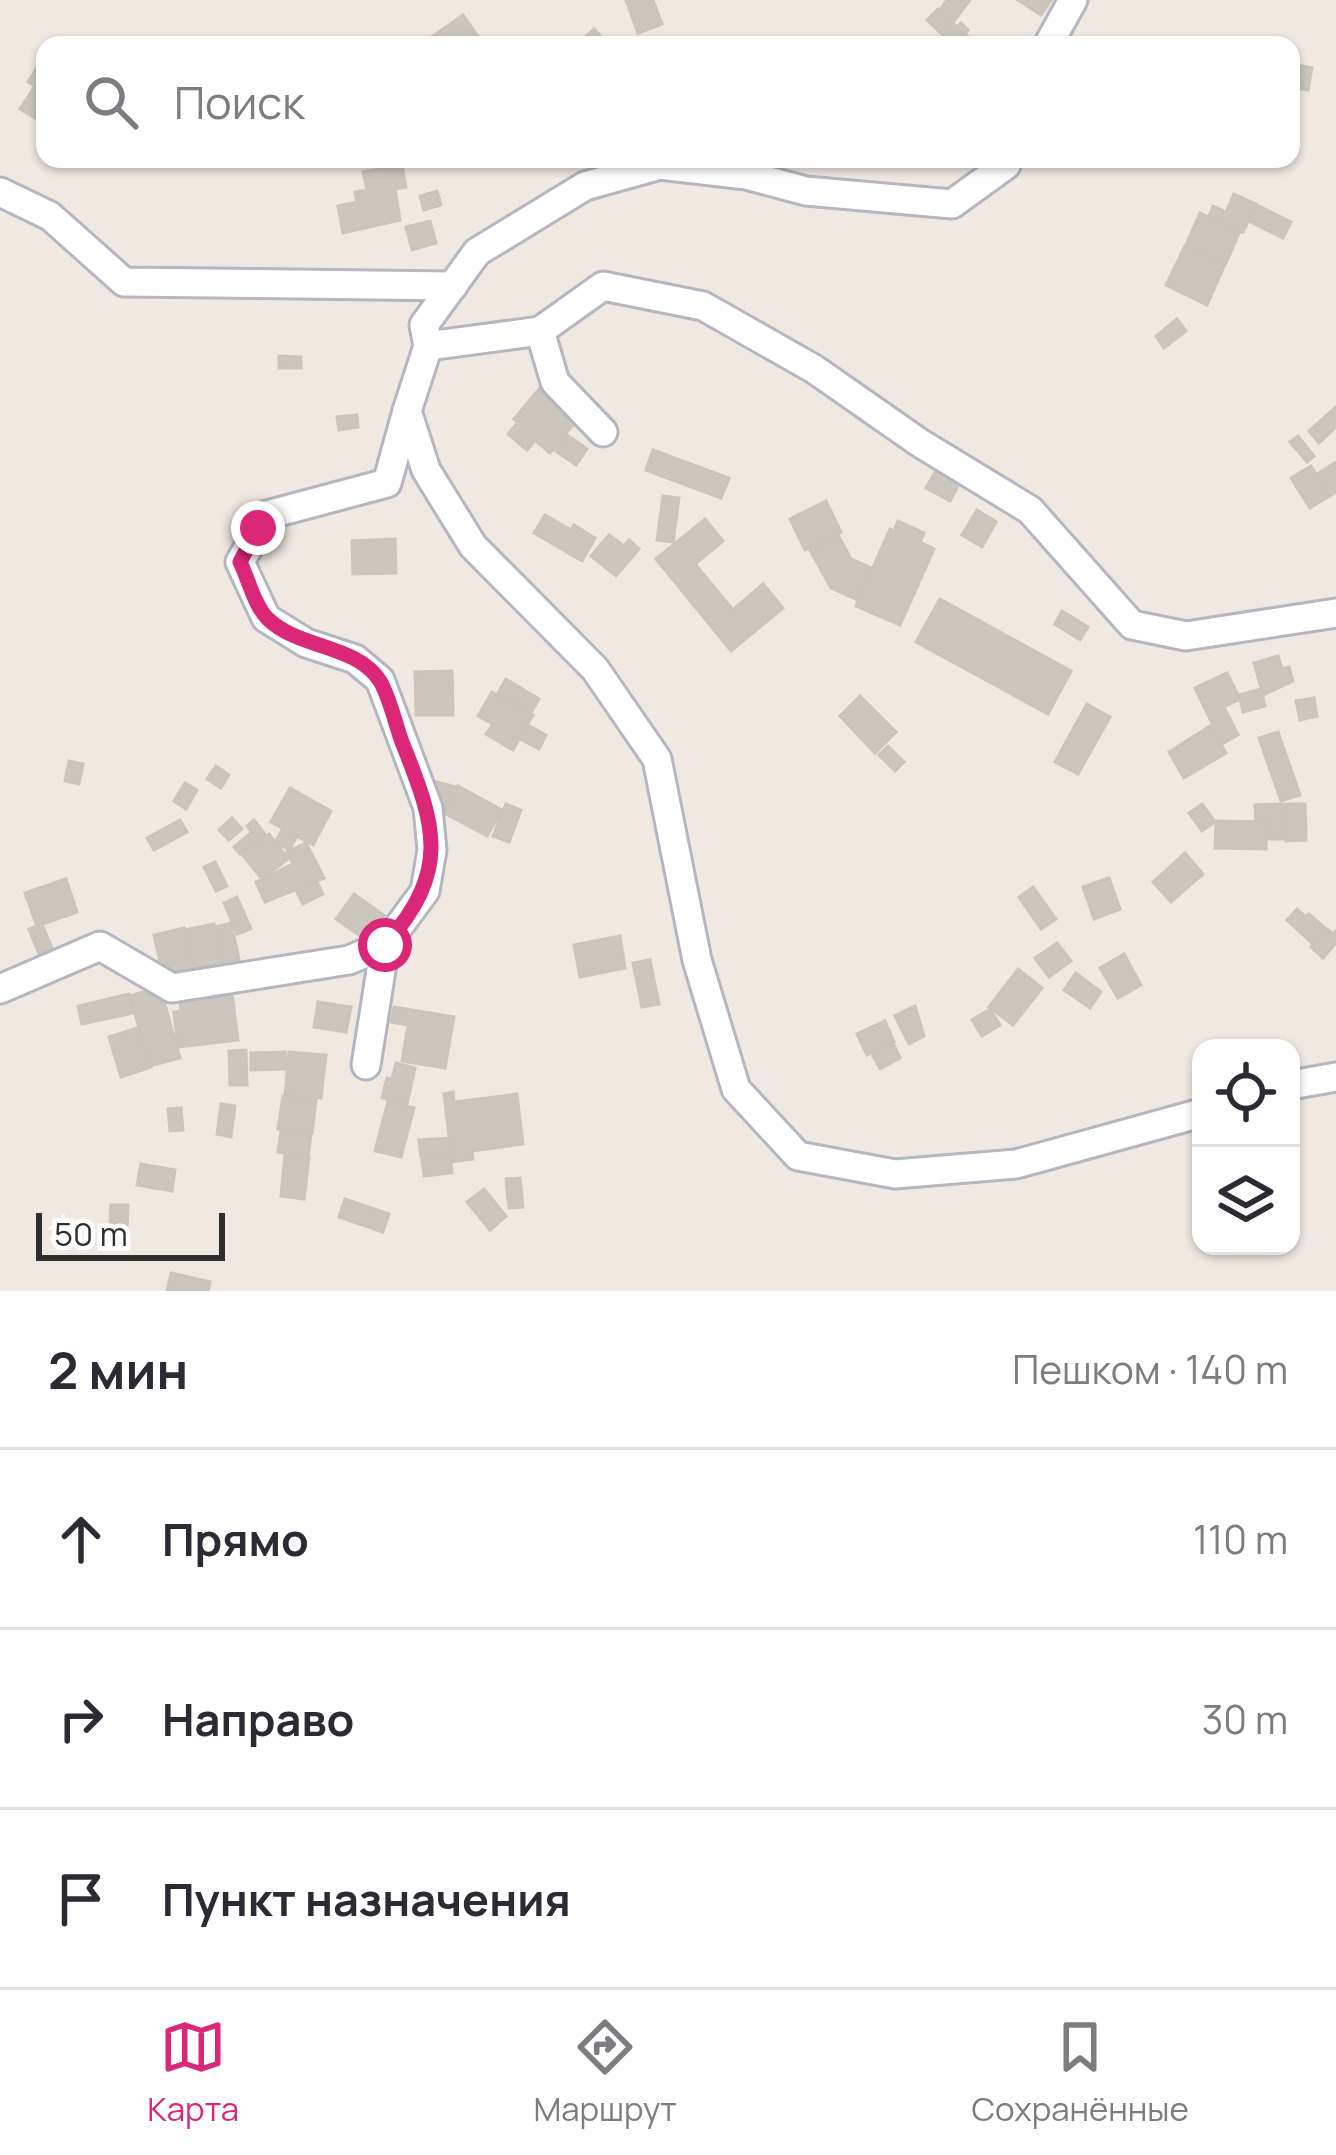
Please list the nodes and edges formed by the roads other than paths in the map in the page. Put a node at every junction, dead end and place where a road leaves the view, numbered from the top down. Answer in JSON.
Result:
{"nodes":[{"id":1,"x":1073,"y":0,"type":"edge"},
{"id":2,"x":1053,"y":36,"type":"edge"},
{"id":3,"x":649,"y":168,"type":"edge"},
{"id":4,"x":686,"y":168,"type":"edge"},
{"id":5,"x":1002,"y":168,"type":"edge"},
{"id":6,"x":0,"y":192,"type":"edge"},
{"id":7,"x":452,"y":286,"type":"junction"},
{"id":8,"x":540,"y":331,"type":"junction"},
{"id":9,"x":428,"y":346,"type":"junction"},
{"id":10,"x":407,"y":411,"type":"junction"},
{"id":11,"x":603,"y":433,"type":"dead end"},
{"id":12,"x":1336,"y":613,"type":"edge"},
{"id":13,"x":385,"y":945,"type":"junction"},
{"id":14,"x":0,"y":989,"type":"edge"},
{"id":15,"x":366,"y":1065,"type":"dead end"},
{"id":16,"x":1336,"y":1077,"type":"edge"},
{"id":17,"x":1300,"y":1083,"type":"edge"},
{"id":18,"x":1192,"y":1115,"type":"edge"}],
"edges":[{"from":1,"to":2,"type":"street"},
{"from":3,"to":7,"type":"street"},
{"from":4,"to":5,"type":"street"},
{"from":6,"to":7,"type":"street"},
{"from":7,"to":9,"type":"street"},
{"from":8,"to":9,"type":"street"},
{"from":8,"to":11,"type":"street"},
{"from":8,"to":12,"type":"street"},
{"from":9,"to":10,"type":"street"},
{"from":10,"to":13,"type":"street"},
{"from":10,"to":18,"type":"street"},
{"from":13,"to":14,"type":"street"},
{"from":13,"to":15,"type":"street"},
{"from":16,"to":17,"type":"street"}]}
